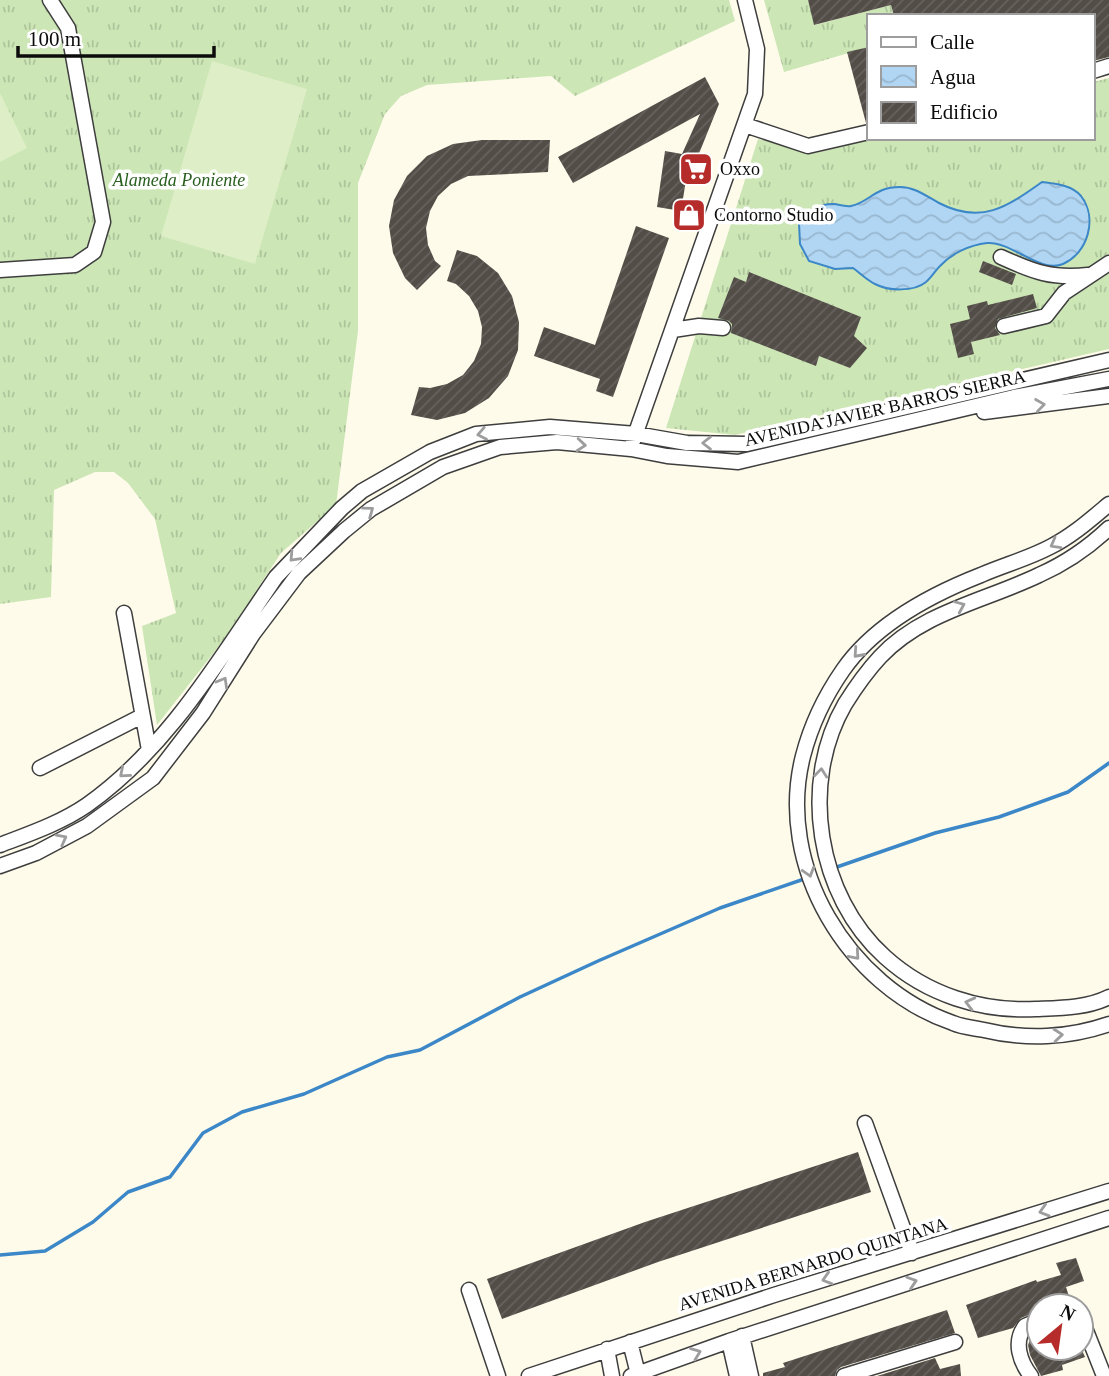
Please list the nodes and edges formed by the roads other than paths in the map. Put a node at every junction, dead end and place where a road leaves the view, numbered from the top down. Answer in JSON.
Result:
{"nodes":[{"id":1,"x":50,"y":0,"type":"edge"},
{"id":2,"x":745,"y":0,"type":"edge"},
{"id":3,"x":745,"y":125,"type":"junction"},
{"id":4,"x":867,"y":132,"type":"edge"},
{"id":5,"x":1001,"y":257,"type":"dead end"},
{"id":6,"x":1109,"y":263,"type":"edge"},
{"id":7,"x":0,"y":270,"type":"edge"},
{"id":8,"x":1093,"y":274,"type":"junction"},
{"id":9,"x":1004,"y":326,"type":"dead end"},
{"id":10,"x":723,"y":328,"type":"dead end"},
{"id":11,"x":673,"y":330,"type":"junction"},
{"id":12,"x":1109,"y":360,"type":"edge"},
{"id":13,"x":1109,"y":379,"type":"edge"},
{"id":14,"x":1109,"y":396,"type":"edge"},
{"id":15,"x":923,"y":418,"type":"junction"},
{"id":16,"x":636,"y":434,"type":"junction"},
{"id":17,"x":631,"y":449,"type":"junction"},
{"id":18,"x":1109,"y":504,"type":"edge"},
{"id":19,"x":1109,"y":528,"type":"edge"},
{"id":20,"x":124,"y":613,"type":"dead end"},
{"id":21,"x":142,"y":716,"type":"junction"},
{"id":22,"x":149,"y":750,"type":"junction"},
{"id":23,"x":40,"y":768,"type":"dead end"},
{"id":24,"x":0,"y":845,"type":"edge"},
{"id":25,"x":0,"y":866,"type":"edge"},
{"id":26,"x":1109,"y":997,"type":"edge"},
{"id":27,"x":1109,"y":1024,"type":"edge"},
{"id":28,"x":865,"y":1123,"type":"dead end"},
{"id":29,"x":1109,"y":1191,"type":"edge"},
{"id":30,"x":1109,"y":1218,"type":"edge"},
{"id":31,"x":912,"y":1252,"type":"junction"},
{"id":32,"x":469,"y":1290,"type":"dead end"},
{"id":33,"x":1025,"y":1326,"type":"edge"},
{"id":34,"x":735,"y":1339,"type":"junction"},
{"id":35,"x":630,"y":1342,"type":"junction"},
{"id":36,"x":955,"y":1342,"type":"dead end"},
{"id":37,"x":607,"y":1349,"type":"junction"},
{"id":38,"x":1095,"y":1351,"type":"edge"},
{"id":39,"x":1105,"y":1374,"type":"edge"},
{"id":40,"x":635,"y":1375,"type":"edge"},
{"id":41,"x":498,"y":1376,"type":"edge"},
{"id":42,"x":529,"y":1376,"type":"edge"},
{"id":43,"x":612,"y":1376,"type":"edge"},
{"id":44,"x":737,"y":1376,"type":"edge"},
{"id":45,"x":751,"y":1376,"type":"edge"},
{"id":46,"x":844,"y":1376,"type":"edge"},
{"id":47,"x":1031,"y":1376,"type":"edge"}],
"edges":[{"from":1,"to":7,"type":"street"},
{"from":2,"to":3,"type":"street"},
{"from":3,"to":4,"type":"street"},
{"from":3,"to":11,"type":"street"},
{"from":5,"to":8,"type":"street"},
{"from":6,"to":8,"type":"street"},
{"from":8,"to":9,"type":"street"},
{"from":10,"to":11,"type":"street"},
{"from":11,"to":16,"type":"street"},
{"from":12,"to":16,"type":"street","name":"AVENIDA JAVIER BARROS SIERRA","one_way":true},
{"from":13,"to":15,"type":"street","name":"AVENIDA JAVIER BARROS SIERRA"},
{"from":15,"to":14,"type":"street","one_way":true},
{"from":15,"to":17,"type":"street","name":"AVENIDA JAVIER BARROS SIERRA"},
{"from":16,"to":17,"type":"street"},
{"from":16,"to":22,"type":"street","name":"AVENIDA JAVIER BARROS SIERRA","one_way":true},
{"from":25,"to":17,"type":"street","name":"AVENIDA JAVIER BARROS SIERRA","one_way":true},
{"from":18,"to":27,"type":"street","one_way":true},
{"from":26,"to":19,"type":"street","one_way":true},
{"from":20,"to":21,"type":"street"},
{"from":21,"to":22,"type":"street"},
{"from":21,"to":23,"type":"street"},
{"from":22,"to":24,"type":"street","name":"AVENIDA JAVIER BARROS SIERRA","one_way":true},
{"from":28,"to":31,"type":"street"},
{"from":29,"to":31,"type":"street","name":"AVENIDA BERNARDO QUINTANA","one_way":true},
{"from":34,"to":30,"type":"street","one_way":true},
{"from":31,"to":35,"type":"street","name":"AVENIDA BERNARDO QUINTANA","one_way":true},
{"from":32,"to":41,"type":"street"},
{"from":33,"to":47,"type":"street"},
{"from":40,"to":34,"type":"street","one_way":true},
{"from":34,"to":44,"type":"street"},
{"from":34,"to":45,"type":"street"},
{"from":35,"to":37,"type":"street","name":"AVENIDA BERNARDO QUINTANA"},
{"from":35,"to":40,"type":"street"},
{"from":36,"to":46,"type":"street"},
{"from":37,"to":42,"type":"street","name":"AVENIDA BERNARDO QUINTANA"},
{"from":37,"to":43,"type":"street"},
{"from":38,"to":39,"type":"street"}]}
